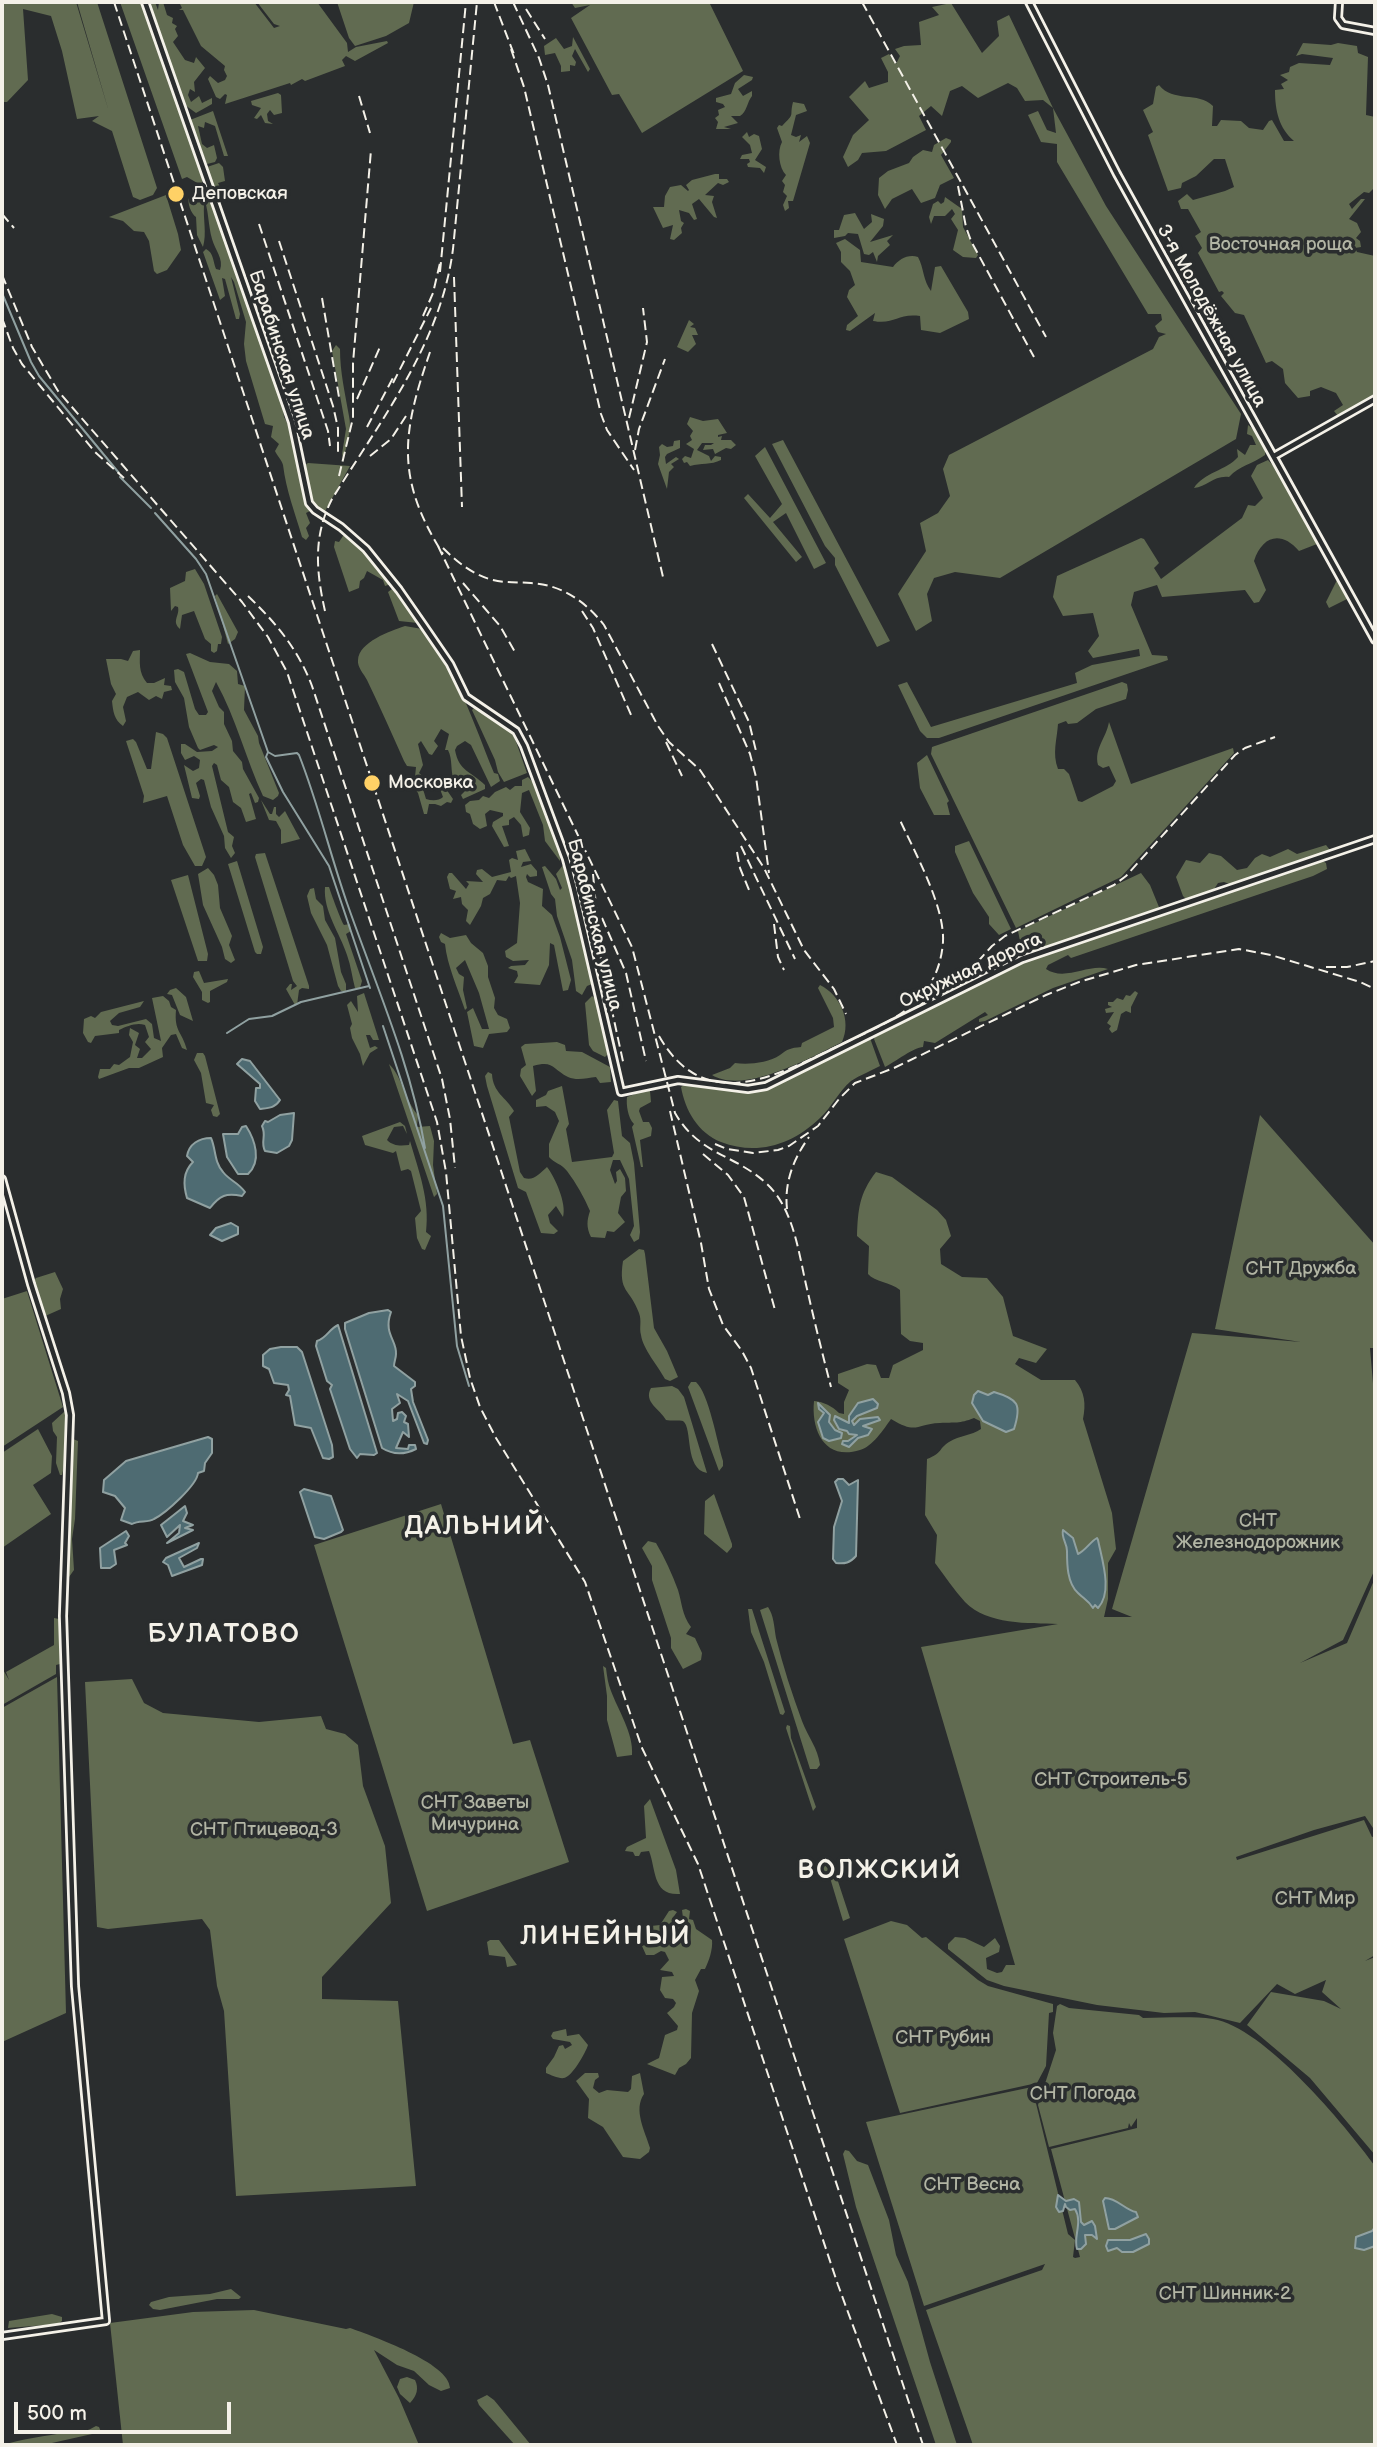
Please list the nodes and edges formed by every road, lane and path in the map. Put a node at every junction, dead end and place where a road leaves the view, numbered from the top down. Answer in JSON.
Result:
{"nodes":[{"id":1,"x":145,"y":2,"type":"edge"},
{"id":2,"x":1029,"y":2,"type":"edge"},
{"id":3,"x":1339,"y":2,"type":"edge"},
{"id":4,"x":1375,"y":31,"type":"edge"},
{"id":5,"x":1375,"y":400,"type":"edge"},
{"id":6,"x":1274,"y":456,"type":"junction"},
{"id":7,"x":1375,"y":640,"type":"edge"},
{"id":8,"x":1375,"y":839,"type":"edge"},
{"id":9,"x":621,"y":1092,"type":"joint"},
{"id":10,"x":2,"y":1179,"type":"edge"},
{"id":11,"x":2,"y":2336,"type":"edge"}],
"edges":[{"from":1,"to":9,"type":"main road","name":"Барабинская улица"},
{"from":2,"to":6,"type":"main road","name":"3-я Молодёжная улица"},
{"from":3,"to":4,"type":"main road"},
{"from":5,"to":6,"type":"main road"},
{"from":6,"to":7,"type":"main road","name":"3-я Молодёжная улица"},
{"from":8,"to":9,"type":"main road","name":"Окружная дорога"},
{"from":10,"to":11,"type":"main road"}]}
